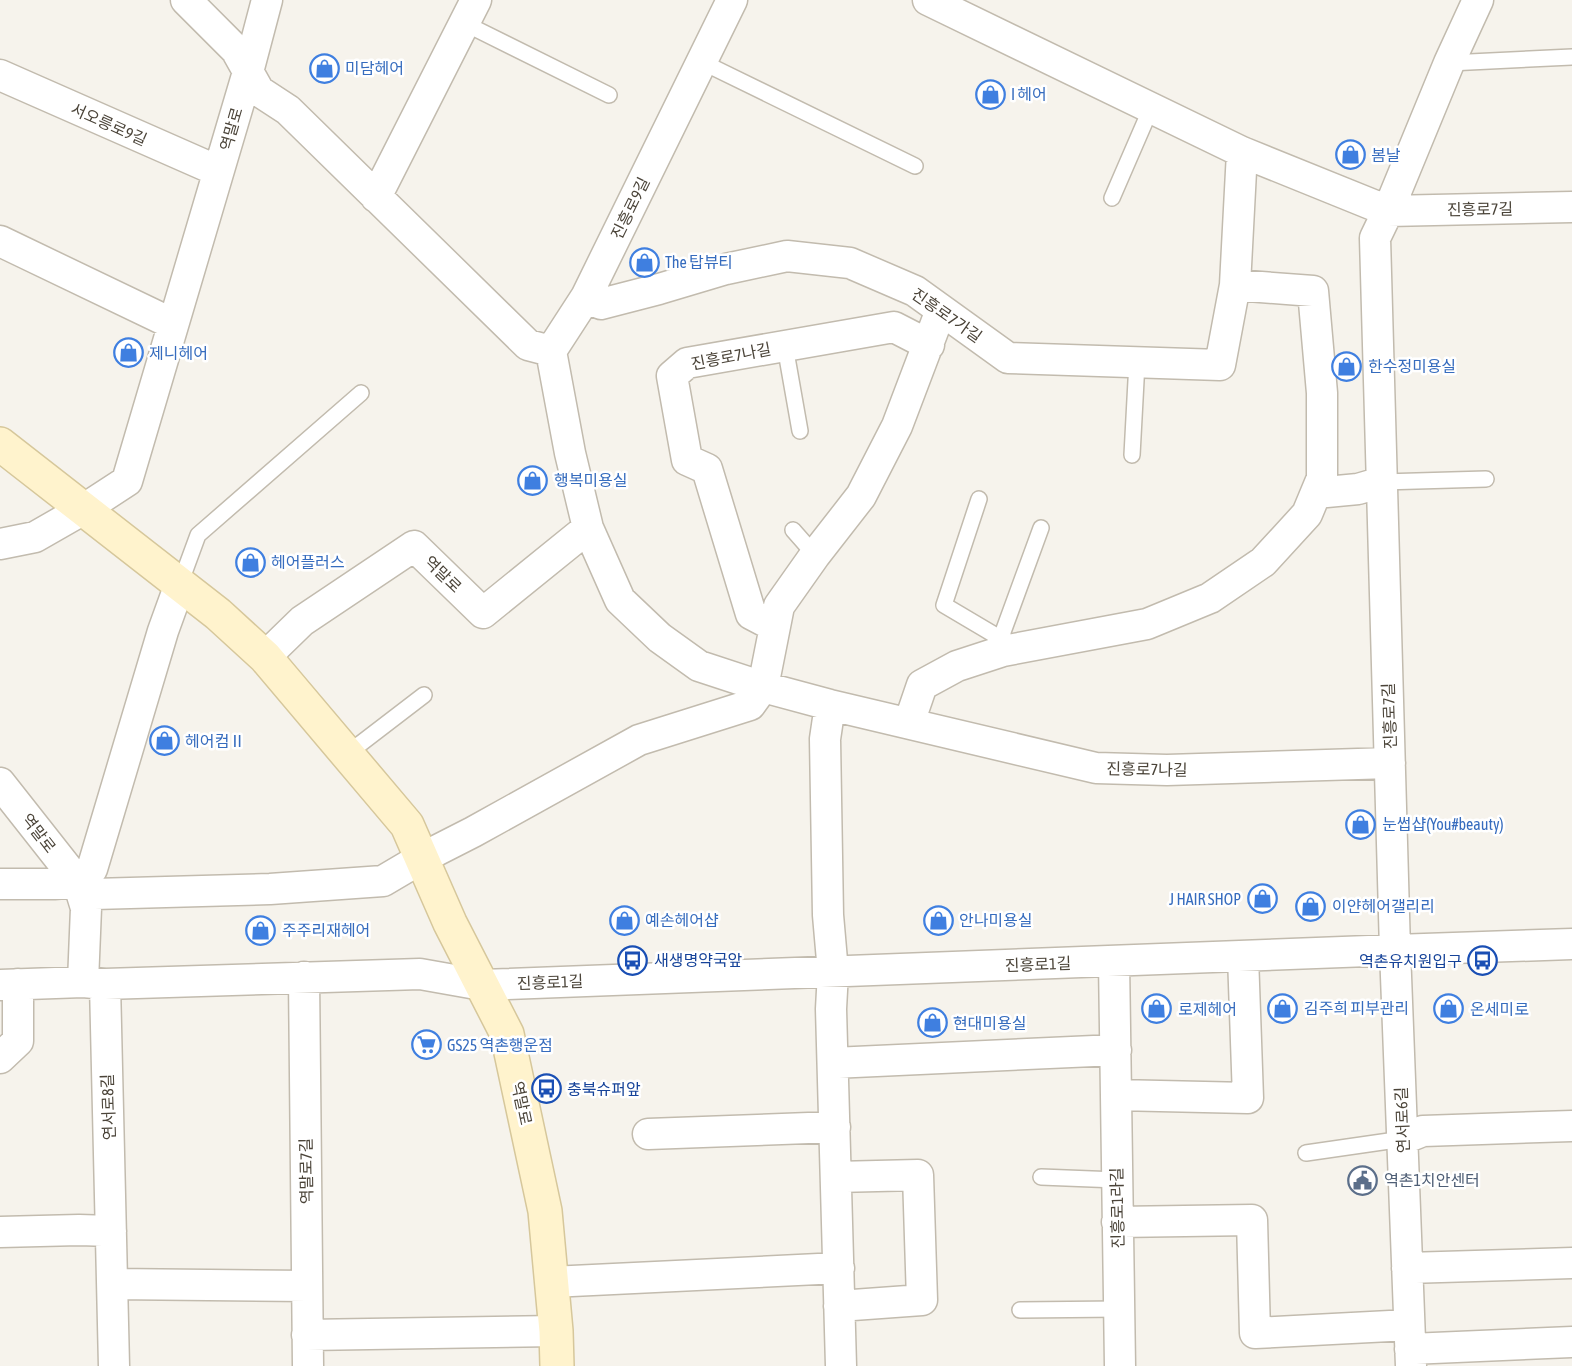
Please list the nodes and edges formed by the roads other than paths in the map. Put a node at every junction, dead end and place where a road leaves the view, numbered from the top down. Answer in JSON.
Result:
{"nodes":[{"id":1,"x":186,"y":0,"type":"edge"},
{"id":2,"x":267,"y":0,"type":"edge"},
{"id":3,"x":732,"y":0,"type":"edge"},
{"id":4,"x":1478,"y":0,"type":"edge"},
{"id":5,"x":936,"y":2,"type":"edge"},
{"id":6,"x":470,"y":12,"type":"edge"},
{"id":7,"x":1572,"y":57,"type":"edge"},
{"id":8,"x":702,"y":62,"type":"junction"},
{"id":9,"x":1449,"y":63,"type":"junction"},
{"id":10,"x":248,"y":72,"type":"junction"},
{"id":11,"x":0,"y":75,"type":"edge"},
{"id":12,"x":609,"y":95,"type":"dead end"},
{"id":13,"x":1151,"y":108,"type":"junction"},
{"id":14,"x":1242,"y":152,"type":"junction"},
{"id":15,"x":915,"y":166,"type":"dead end"},
{"id":16,"x":219,"y":171,"type":"junction"},
{"id":17,"x":376,"y":197,"type":"junction"},
{"id":18,"x":1112,"y":198,"type":"dead end"},
{"id":19,"x":1572,"y":207,"type":"edge"},
{"id":20,"x":1388,"y":212,"type":"junction"},
{"id":21,"x":0,"y":241,"type":"edge"},
{"id":22,"x":1235,"y":285,"type":"junction"},
{"id":23,"x":586,"y":297,"type":"junction"},
{"id":24,"x":941,"y":310,"type":"junction"},
{"id":25,"x":173,"y":324,"type":"junction"},
{"id":26,"x":929,"y":345,"type":"junction"},
{"id":27,"x":784,"y":346,"type":"junction"},
{"id":28,"x":551,"y":351,"type":"junction"},
{"id":29,"x":1137,"y":362,"type":"junction"},
{"id":30,"x":361,"y":393,"type":"dead end"},
{"id":31,"x":801,"y":432,"type":"dead end"},
{"id":32,"x":0,"y":444,"type":"edge"},
{"id":33,"x":1132,"y":456,"type":"dead end"},
{"id":34,"x":1486,"y":479,"type":"dead end"},
{"id":35,"x":1382,"y":482,"type":"junction"},
{"id":36,"x":1316,"y":493,"type":"junction"},
{"id":37,"x":979,"y":500,"type":"dead end"},
{"id":38,"x":84,"y":509,"type":"junction"},
{"id":39,"x":588,"y":528,"type":"junction"},
{"id":40,"x":1041,"y":528,"type":"dead end"},
{"id":41,"x":793,"y":530,"type":"dead end"},
{"id":42,"x":0,"y":544,"type":"edge"},
{"id":43,"x":815,"y":555,"type":"junction"},
{"id":44,"x":180,"y":584,"type":"junction"},
{"id":45,"x":774,"y":626,"type":"junction"},
{"id":46,"x":1003,"y":651,"type":"junction"},
{"id":47,"x":265,"y":657,"type":"junction"},
{"id":48,"x":763,"y":687,"type":"junction"},
{"id":49,"x":424,"y":695,"type":"dead end"},
{"id":50,"x":830,"y":705,"type":"junction"},
{"id":51,"x":909,"y":723,"type":"junction"},
{"id":52,"x":347,"y":754,"type":"junction"},
{"id":53,"x":1390,"y":763,"type":"junction"},
{"id":54,"x":0,"y":783,"type":"edge"},
{"id":55,"x":422,"y":858,"type":"junction"},
{"id":56,"x":78,"y":882,"type":"junction"},
{"id":57,"x":0,"y":884,"type":"edge"},
{"id":58,"x":1572,"y":944,"type":"edge"},
{"id":59,"x":1395,"y":950,"type":"junction"},
{"id":60,"x":1243,"y":956,"type":"junction"},
{"id":61,"x":1114,"y":961,"type":"junction"},
{"id":62,"x":833,"y":972,"type":"junction"},
{"id":63,"x":304,"y":977,"type":"junction"},
{"id":64,"x":94,"y":983,"type":"junction"},
{"id":65,"x":9,"y":984,"type":"edge"},
{"id":66,"x":482,"y":985,"type":"junction"},
{"id":67,"x":1116,"y":1050,"type":"junction"},
{"id":68,"x":0,"y":1058,"type":"edge"},
{"id":69,"x":833,"y":1063,"type":"junction"},
{"id":70,"x":1116,"y":1095,"type":"junction"},
{"id":71,"x":1572,"y":1126,"type":"edge"},
{"id":72,"x":834,"y":1127,"type":"junction"},
{"id":73,"x":648,"y":1134,"type":"dead end"},
{"id":74,"x":1402,"y":1138,"type":"junction"},
{"id":75,"x":1306,"y":1153,"type":"dead end"},
{"id":76,"x":836,"y":1177,"type":"junction"},
{"id":77,"x":1041,"y":1178,"type":"dead end"},
{"id":78,"x":1117,"y":1180,"type":"junction"},
{"id":79,"x":1117,"y":1222,"type":"junction"},
{"id":80,"x":111,"y":1231,"type":"junction"},
{"id":81,"x":0,"y":1232,"type":"edge"},
{"id":82,"x":1572,"y":1263,"type":"edge"},
{"id":83,"x":839,"y":1268,"type":"junction"},
{"id":84,"x":1407,"y":1268,"type":"junction"},
{"id":85,"x":551,"y":1282,"type":"junction"},
{"id":86,"x":113,"y":1284,"type":"junction"},
{"id":87,"x":307,"y":1286,"type":"junction"},
{"id":88,"x":839,"y":1306,"type":"junction"},
{"id":89,"x":1119,"y":1309,"type":"junction"},
{"id":90,"x":1020,"y":1310,"type":"dead end"},
{"id":91,"x":556,"y":1331,"type":"junction"},
{"id":92,"x":307,"y":1335,"type":"junction"},
{"id":93,"x":1572,"y":1342,"type":"edge"},
{"id":94,"x":1410,"y":1347,"type":"edge"},
{"id":95,"x":114,"y":1366,"type":"edge"},
{"id":96,"x":308,"y":1366,"type":"edge"},
{"id":97,"x":558,"y":1366,"type":"edge"},
{"id":98,"x":841,"y":1366,"type":"edge"},
{"id":99,"x":1120,"y":1366,"type":"edge"}],
"edges":[{"from":1,"to":10,"type":"street"},
{"from":2,"to":10,"type":"street"},
{"from":3,"to":8,"type":"street","name":"진흥로9길"},
{"from":4,"to":9,"type":"street","name":"진흥로7길"},
{"from":5,"to":13,"type":"street"},
{"from":6,"to":12,"type":"lane"},
{"from":6,"to":17,"type":"street"},
{"from":7,"to":9,"type":"lane"},
{"from":8,"to":15,"type":"lane"},
{"from":8,"to":23,"type":"street","name":"진흥로9길"},
{"from":9,"to":20,"type":"street","name":"진흥로7길"},
{"from":10,"to":16,"type":"street","name":"역말로"},
{"from":10,"to":17,"type":"street"},
{"from":11,"to":16,"type":"street","name":"서오릉로9길"},
{"from":13,"to":14,"type":"street"},
{"from":13,"to":18,"type":"lane"},
{"from":14,"to":20,"type":"street"},
{"from":14,"to":22,"type":"street","name":"진흥로7가길"},
{"from":16,"to":25,"type":"street","name":"역말로"},
{"from":17,"to":28,"type":"street"},
{"from":19,"to":20,"type":"street","name":"진흥로7길"},
{"from":20,"to":35,"type":"street","name":"진흥로7길"},
{"from":21,"to":25,"type":"street"},
{"from":22,"to":29,"type":"street","name":"진흥로7가길"},
{"from":22,"to":36,"type":"street"},
{"from":23,"to":24,"type":"street","name":"진흥로7가길"},
{"from":23,"to":28,"type":"street","name":"진흥로9길"},
{"from":24,"to":26,"type":"street"},
{"from":24,"to":29,"type":"street","name":"진흥로7가길"},
{"from":25,"to":38,"type":"street","name":"역말로"},
{"from":26,"to":27,"type":"street","name":"진흥로7나길"},
{"from":26,"to":43,"type":"street"},
{"from":27,"to":31,"type":"lane"},
{"from":27,"to":45,"type":"street","name":"진흥로7나길"},
{"from":28,"to":39,"type":"street","name":"진흥로7나길"},
{"from":29,"to":33,"type":"lane"},
{"from":30,"to":44,"type":"lane"},
{"from":32,"to":38,"type":"street","name":"역말로"},
{"from":34,"to":35,"type":"lane"},
{"from":35,"to":36,"type":"street"},
{"from":35,"to":53,"type":"street","name":"진흥로7길"},
{"from":36,"to":46,"type":"street"},
{"from":37,"to":46,"type":"lane"},
{"from":38,"to":42,"type":"street","name":"역말로"},
{"from":38,"to":44,"type":"street","name":"역말로"},
{"from":39,"to":47,"type":"street","name":"역말로"},
{"from":39,"to":48,"type":"street","name":"진흥로7나길"},
{"from":40,"to":46,"type":"lane"},
{"from":41,"to":43,"type":"lane"},
{"from":43,"to":45,"type":"street"},
{"from":44,"to":47,"type":"street","name":"역말로"},
{"from":44,"to":56,"type":"street"},
{"from":45,"to":48,"type":"street"},
{"from":46,"to":51,"type":"street"},
{"from":47,"to":52,"type":"street","name":"역말로"},
{"from":48,"to":50,"type":"street","name":"진흥로7나길"},
{"from":48,"to":55,"type":"street","name":"역말로"},
{"from":49,"to":52,"type":"lane"},
{"from":50,"to":51,"type":"street","name":"진흥로7나길"},
{"from":50,"to":62,"type":"street"},
{"from":51,"to":53,"type":"street","name":"진흥로7나길"},
{"from":52,"to":55,"type":"street","name":"역말로"},
{"from":53,"to":59,"type":"street","name":"진흥로7길"},
{"from":54,"to":56,"type":"street","name":"역말로"},
{"from":55,"to":56,"type":"street","name":"역말로"},
{"from":55,"to":66,"type":"street","name":"역말로"},
{"from":56,"to":57,"type":"street","name":"역말로"},
{"from":56,"to":64,"type":"street","name":"역말로"},
{"from":58,"to":59,"type":"street","name":"진흥로1길"},
{"from":59,"to":60,"type":"street","name":"진흥로1길"},
{"from":59,"to":74,"type":"street","name":"연서로6길"},
{"from":60,"to":61,"type":"street","name":"진흥로1길"},
{"from":60,"to":70,"type":"street"},
{"from":61,"to":62,"type":"street","name":"진흥로1길"},
{"from":61,"to":67,"type":"street","name":"진흥로1라길"},
{"from":62,"to":66,"type":"street","name":"진흥로1길"},
{"from":62,"to":69,"type":"street"},
{"from":63,"to":64,"type":"street"},
{"from":63,"to":66,"type":"street"},
{"from":63,"to":87,"type":"street","name":"역말로7길"},
{"from":64,"to":65,"type":"street"},
{"from":64,"to":80,"type":"street","name":"연서로8길"},
{"from":65,"to":68,"type":"street"},
{"from":66,"to":85,"type":"street","name":"역말로"},
{"from":67,"to":69,"type":"street"},
{"from":67,"to":70,"type":"street","name":"진흥로1라길"},
{"from":69,"to":72,"type":"street"},
{"from":70,"to":78,"type":"street","name":"진흥로1라길"},
{"from":71,"to":74,"type":"street"},
{"from":72,"to":73,"type":"street"},
{"from":72,"to":76,"type":"street"},
{"from":74,"to":75,"type":"lane"},
{"from":74,"to":84,"type":"street","name":"연서로6길"},
{"from":76,"to":83,"type":"street"},
{"from":76,"to":88,"type":"street"},
{"from":77,"to":78,"type":"lane"},
{"from":78,"to":79,"type":"street","name":"진흥로1라길"},
{"from":79,"to":89,"type":"street","name":"진흥로1라길"},
{"from":79,"to":94,"type":"street"},
{"from":80,"to":81,"type":"street"},
{"from":80,"to":86,"type":"street","name":"연서로8길"},
{"from":82,"to":84,"type":"street"},
{"from":83,"to":85,"type":"street"},
{"from":83,"to":88,"type":"street"},
{"from":84,"to":94,"type":"street","name":"연서로6길"},
{"from":85,"to":91,"type":"street","name":"역말로"},
{"from":86,"to":87,"type":"street"},
{"from":86,"to":95,"type":"street","name":"연서로8길"},
{"from":87,"to":92,"type":"street","name":"역말로7길"},
{"from":88,"to":98,"type":"street"},
{"from":89,"to":90,"type":"lane"},
{"from":89,"to":99,"type":"street","name":"진흥로1라길"},
{"from":91,"to":92,"type":"street"},
{"from":91,"to":97,"type":"street","name":"역말로"},
{"from":92,"to":96,"type":"street","name":"역말로7길"},
{"from":93,"to":94,"type":"street"}]}
